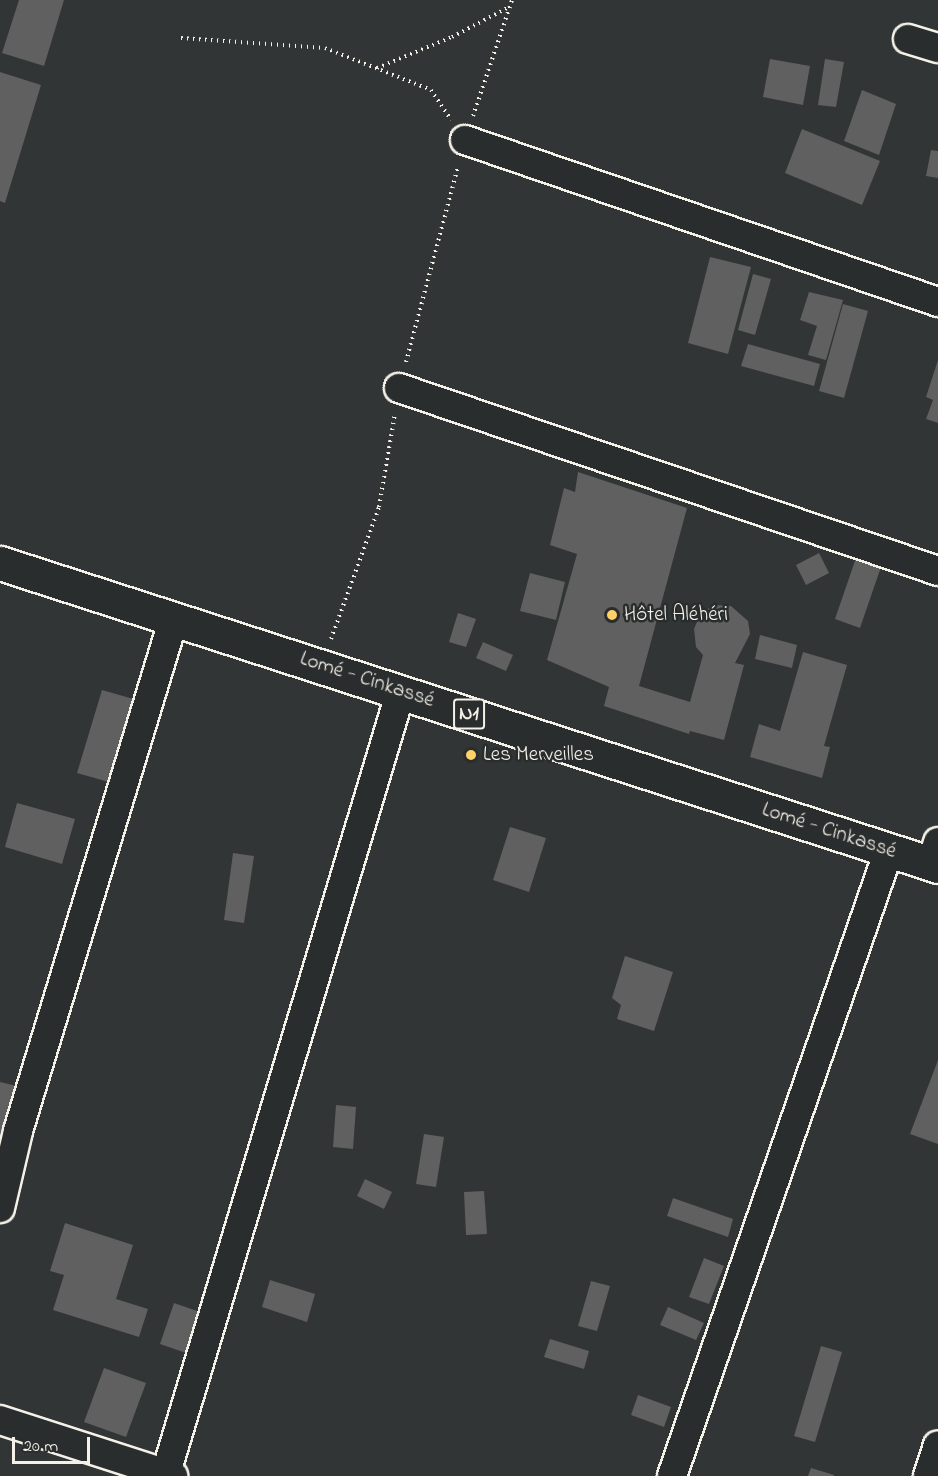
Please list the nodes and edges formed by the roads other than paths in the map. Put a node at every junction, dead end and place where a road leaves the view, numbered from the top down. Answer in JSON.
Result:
{"nodes":[{"id":1,"x":908,"y":39,"type":"dead end"},
{"id":2,"x":938,"y":48,"type":"edge"},
{"id":3,"x":465,"y":140,"type":"road end"},
{"id":4,"x":938,"y":302,"type":"edge"},
{"id":5,"x":399,"y":388,"type":"road end"},
{"id":6,"x":0,"y":563,"type":"edge"},
{"id":7,"x":938,"y":571,"type":"edge"},
{"id":8,"x":174,"y":618,"type":"junction"},
{"id":9,"x":401,"y":691,"type":"junction"},
{"id":10,"x":889,"y":850,"type":"junction"},
{"id":11,"x":936,"y":857,"type":"edge"},
{"id":12,"x":0,"y":1208,"type":"edge"},
{"id":13,"x":0,"y":1420,"type":"edge"},
{"id":14,"x":938,"y":1446,"type":"edge"},
{"id":15,"x":168,"y":1475,"type":"edge"},
{"id":16,"x":672,"y":1476,"type":"edge"},
{"id":17,"x":928,"y":1476,"type":"edge"}],
"edges":[{"from":1,"to":2,"type":"street"},
{"from":3,"to":4,"type":"street"},
{"from":5,"to":7,"type":"street"},
{"from":6,"to":8,"type":"highway","name":"Lomé - Cinkassé","number":"N1"},
{"from":8,"to":9,"type":"highway","name":"Lomé - Cinkassé","number":"N1"},
{"from":8,"to":12,"type":"street"},
{"from":9,"to":10,"type":"highway","name":"Lomé - Cinkassé","number":"N1"},
{"from":9,"to":15,"type":"street"},
{"from":10,"to":11,"type":"highway","name":"Lomé - Cinkassé","number":"N1"},
{"from":10,"to":16,"type":"street"},
{"from":13,"to":15,"type":"street"},
{"from":14,"to":17,"type":"street"}]}
